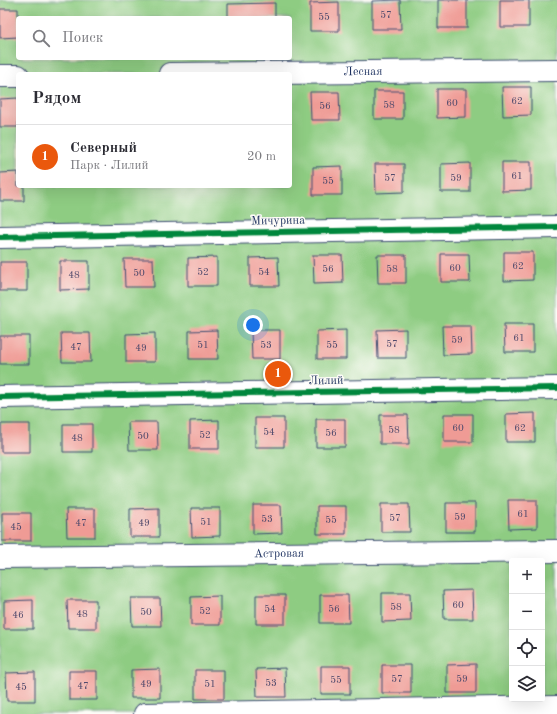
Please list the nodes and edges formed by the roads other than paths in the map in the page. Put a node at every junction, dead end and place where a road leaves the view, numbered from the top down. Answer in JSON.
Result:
{"nodes":[{"id":1,"x":557,"y":70,"type":"edge"},
{"id":2,"x":292,"y":73,"type":"edge"},
{"id":3,"x":0,"y":76,"type":"edge"},
{"id":4,"x":16,"y":76,"type":"edge"},
{"id":5,"x":557,"y":227,"type":"edge"},
{"id":6,"x":0,"y":237,"type":"edge"},
{"id":7,"x":557,"y":388,"type":"edge"},
{"id":8,"x":0,"y":397,"type":"edge"},
{"id":9,"x":557,"y":551,"type":"edge"},
{"id":10,"x":0,"y":557,"type":"edge"},
{"id":11,"x":557,"y":707,"type":"edge"},
{"id":12,"x":146,"y":714,"type":"edge"}],
"edges":[{"from":1,"to":2,"type":"street","name":"Лесная"},
{"from":3,"to":4,"type":"street"},
{"from":5,"to":6,"type":"street","name":"Мичурина"},
{"from":7,"to":8,"type":"street","name":"Лилий"},
{"from":9,"to":10,"type":"street","name":"Астровая"},
{"from":11,"to":12,"type":"street"}]}
